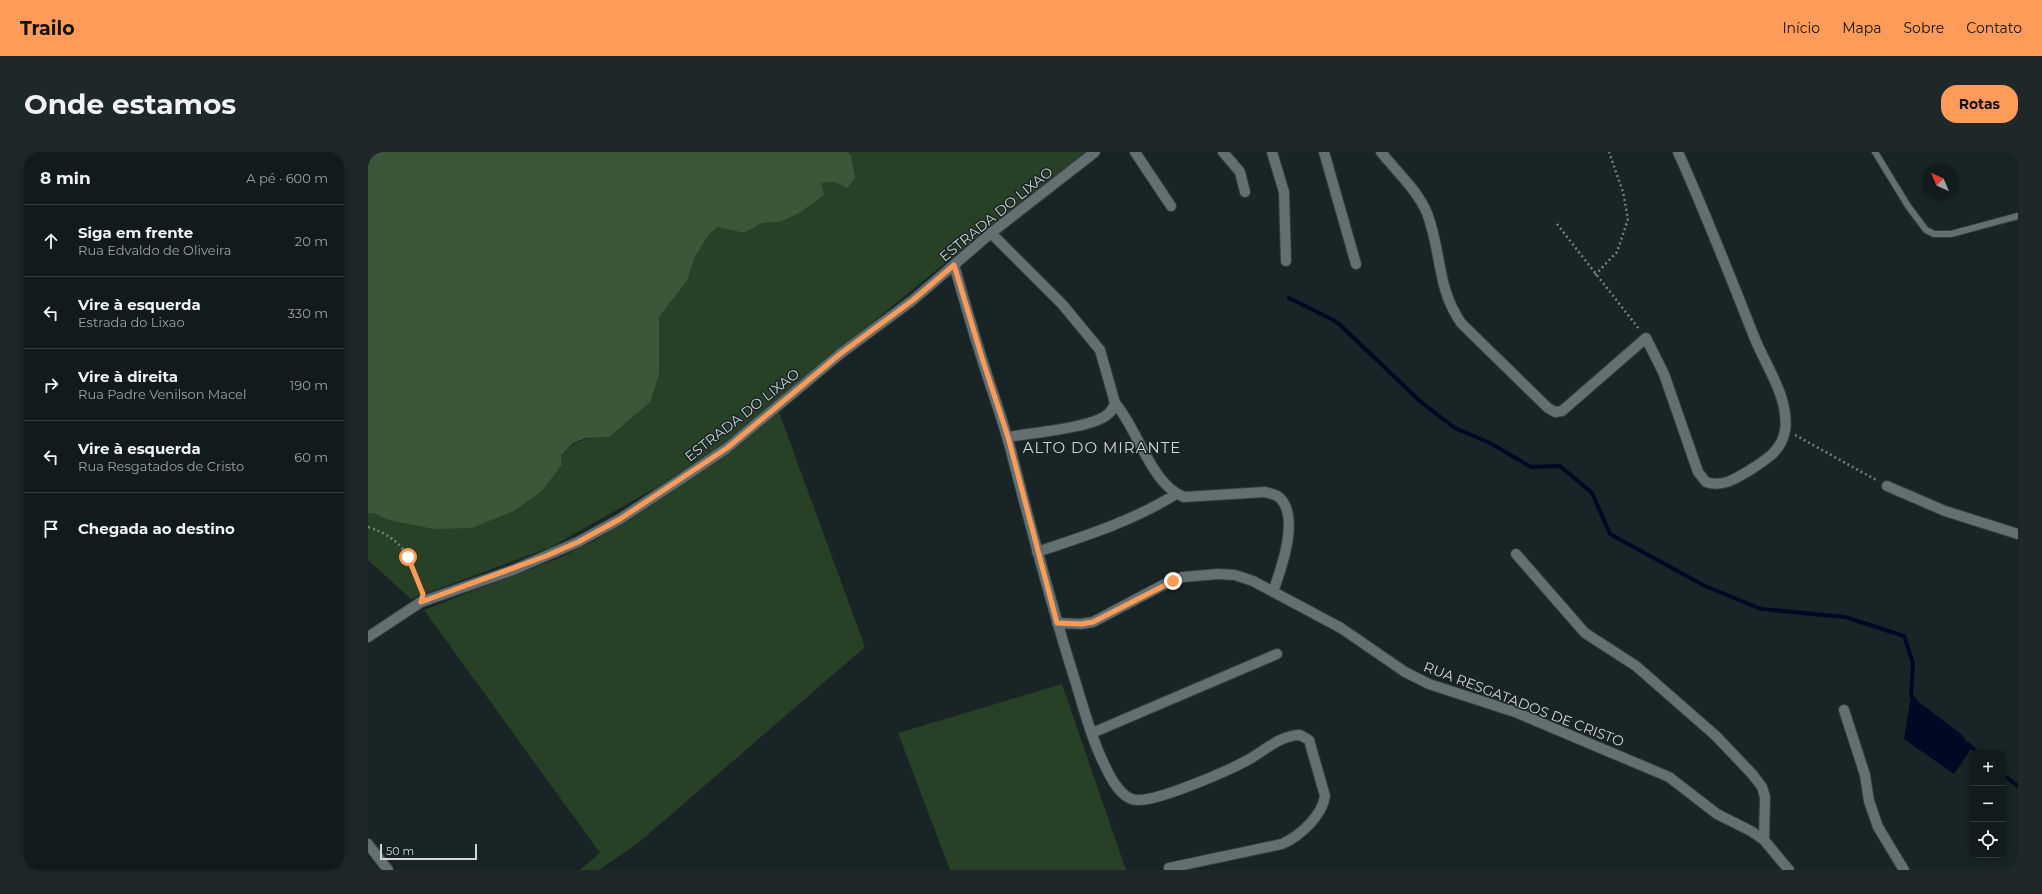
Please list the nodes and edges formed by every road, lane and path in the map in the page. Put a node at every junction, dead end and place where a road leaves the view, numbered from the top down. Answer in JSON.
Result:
{"nodes":[{"id":1,"x":1095,"y":152,"type":"edge"},
{"id":2,"x":1135,"y":152,"type":"edge"},
{"id":3,"x":1224,"y":152,"type":"edge"},
{"id":4,"x":1272,"y":152,"type":"edge"},
{"id":5,"x":1324,"y":152,"type":"edge"},
{"id":6,"x":1381,"y":152,"type":"edge"},
{"id":7,"x":1609,"y":152,"type":"edge"},
{"id":8,"x":1678,"y":152,"type":"edge"},
{"id":9,"x":1875,"y":152,"type":"edge"},
{"id":10,"x":1245,"y":192,"type":"dead end"},
{"id":11,"x":1171,"y":206,"type":"dead end"},
{"id":12,"x":2018,"y":216,"type":"edge"},
{"id":13,"x":1557,"y":224,"type":"dead end"},
{"id":14,"x":991,"y":233,"type":"junction"},
{"id":15,"x":1286,"y":261,"type":"dead end"},
{"id":16,"x":1356,"y":264,"type":"dead end"},
{"id":17,"x":954,"y":265,"type":"junction"},
{"id":18,"x":1595,"y":275,"type":"junction"},
{"id":19,"x":1646,"y":338,"type":"junction"},
{"id":20,"x":1115,"y":403,"type":"junction"},
{"id":21,"x":1785,"y":430,"type":"junction"},
{"id":22,"x":1008,"y":437,"type":"junction"},
{"id":23,"x":1887,"y":486,"type":"joint"},
{"id":24,"x":1176,"y":494,"type":"junction"},
{"id":25,"x":368,"y":527,"type":"edge"},
{"id":26,"x":2018,"y":534,"type":"edge"},
{"id":27,"x":1037,"y":552,"type":"junction"},
{"id":28,"x":1516,"y":554,"type":"dead end"},
{"id":29,"x":1274,"y":592,"type":"junction"},
{"id":30,"x":421,"y":602,"type":"junction"},
{"id":31,"x":1057,"y":623,"type":"junction"},
{"id":32,"x":368,"y":637,"type":"edge"},
{"id":33,"x":1277,"y":654,"type":"dead end"},
{"id":34,"x":1844,"y":710,"type":"dead end"},
{"id":35,"x":1092,"y":732,"type":"junction"},
{"id":36,"x":1764,"y":840,"type":"junction"},
{"id":37,"x":368,"y":844,"type":"edge"},
{"id":38,"x":1169,"y":868,"type":"dead end"},
{"id":39,"x":388,"y":870,"type":"edge"},
{"id":40,"x":1789,"y":870,"type":"edge"},
{"id":41,"x":1904,"y":870,"type":"edge"}],
"edges":[{"from":1,"to":14,"type":"street","name":"ESTRADA DO LIXAO"},
{"from":2,"to":11,"type":"street"},
{"from":3,"to":10,"type":"street"},
{"from":4,"to":15,"type":"street"},
{"from":5,"to":16,"type":"street"},
{"from":6,"to":19,"type":"street"},
{"from":7,"to":18,"type":"path"},
{"from":8,"to":21,"type":"street"},
{"from":9,"to":12,"type":"lane"},
{"from":13,"to":18,"type":"path"},
{"from":14,"to":17,"type":"street","name":"ESTRADA DO LIXAO"},
{"from":14,"to":20,"type":"street"},
{"from":17,"to":22,"type":"street"},
{"from":17,"to":30,"type":"street","name":"ESTRADA DO LIXAO"},
{"from":18,"to":19,"type":"path"},
{"from":19,"to":21,"type":"street"},
{"from":20,"to":22,"type":"street"},
{"from":20,"to":24,"type":"street"},
{"from":21,"to":23,"type":"path"},
{"from":22,"to":27,"type":"street"},
{"from":23,"to":26,"type":"street"},
{"from":24,"to":27,"type":"street"},
{"from":24,"to":29,"type":"street"},
{"from":25,"to":30,"type":"path"},
{"from":27,"to":31,"type":"street"},
{"from":28,"to":36,"type":"street"},
{"from":29,"to":31,"type":"street","name":"RUA RESGATADOS DE CRISTO"},
{"from":29,"to":36,"type":"street","name":"RUA RESGATADOS DE CRISTO"},
{"from":30,"to":32,"type":"street","name":"ESTRADA DO LIXAO"},
{"from":31,"to":35,"type":"street"},
{"from":33,"to":35,"type":"street"},
{"from":34,"to":41,"type":"street"},
{"from":35,"to":38,"type":"street"},
{"from":36,"to":40,"type":"street","name":"RUA RESGATADOS DE CRISTO"},
{"from":37,"to":39,"type":"street"}]}
